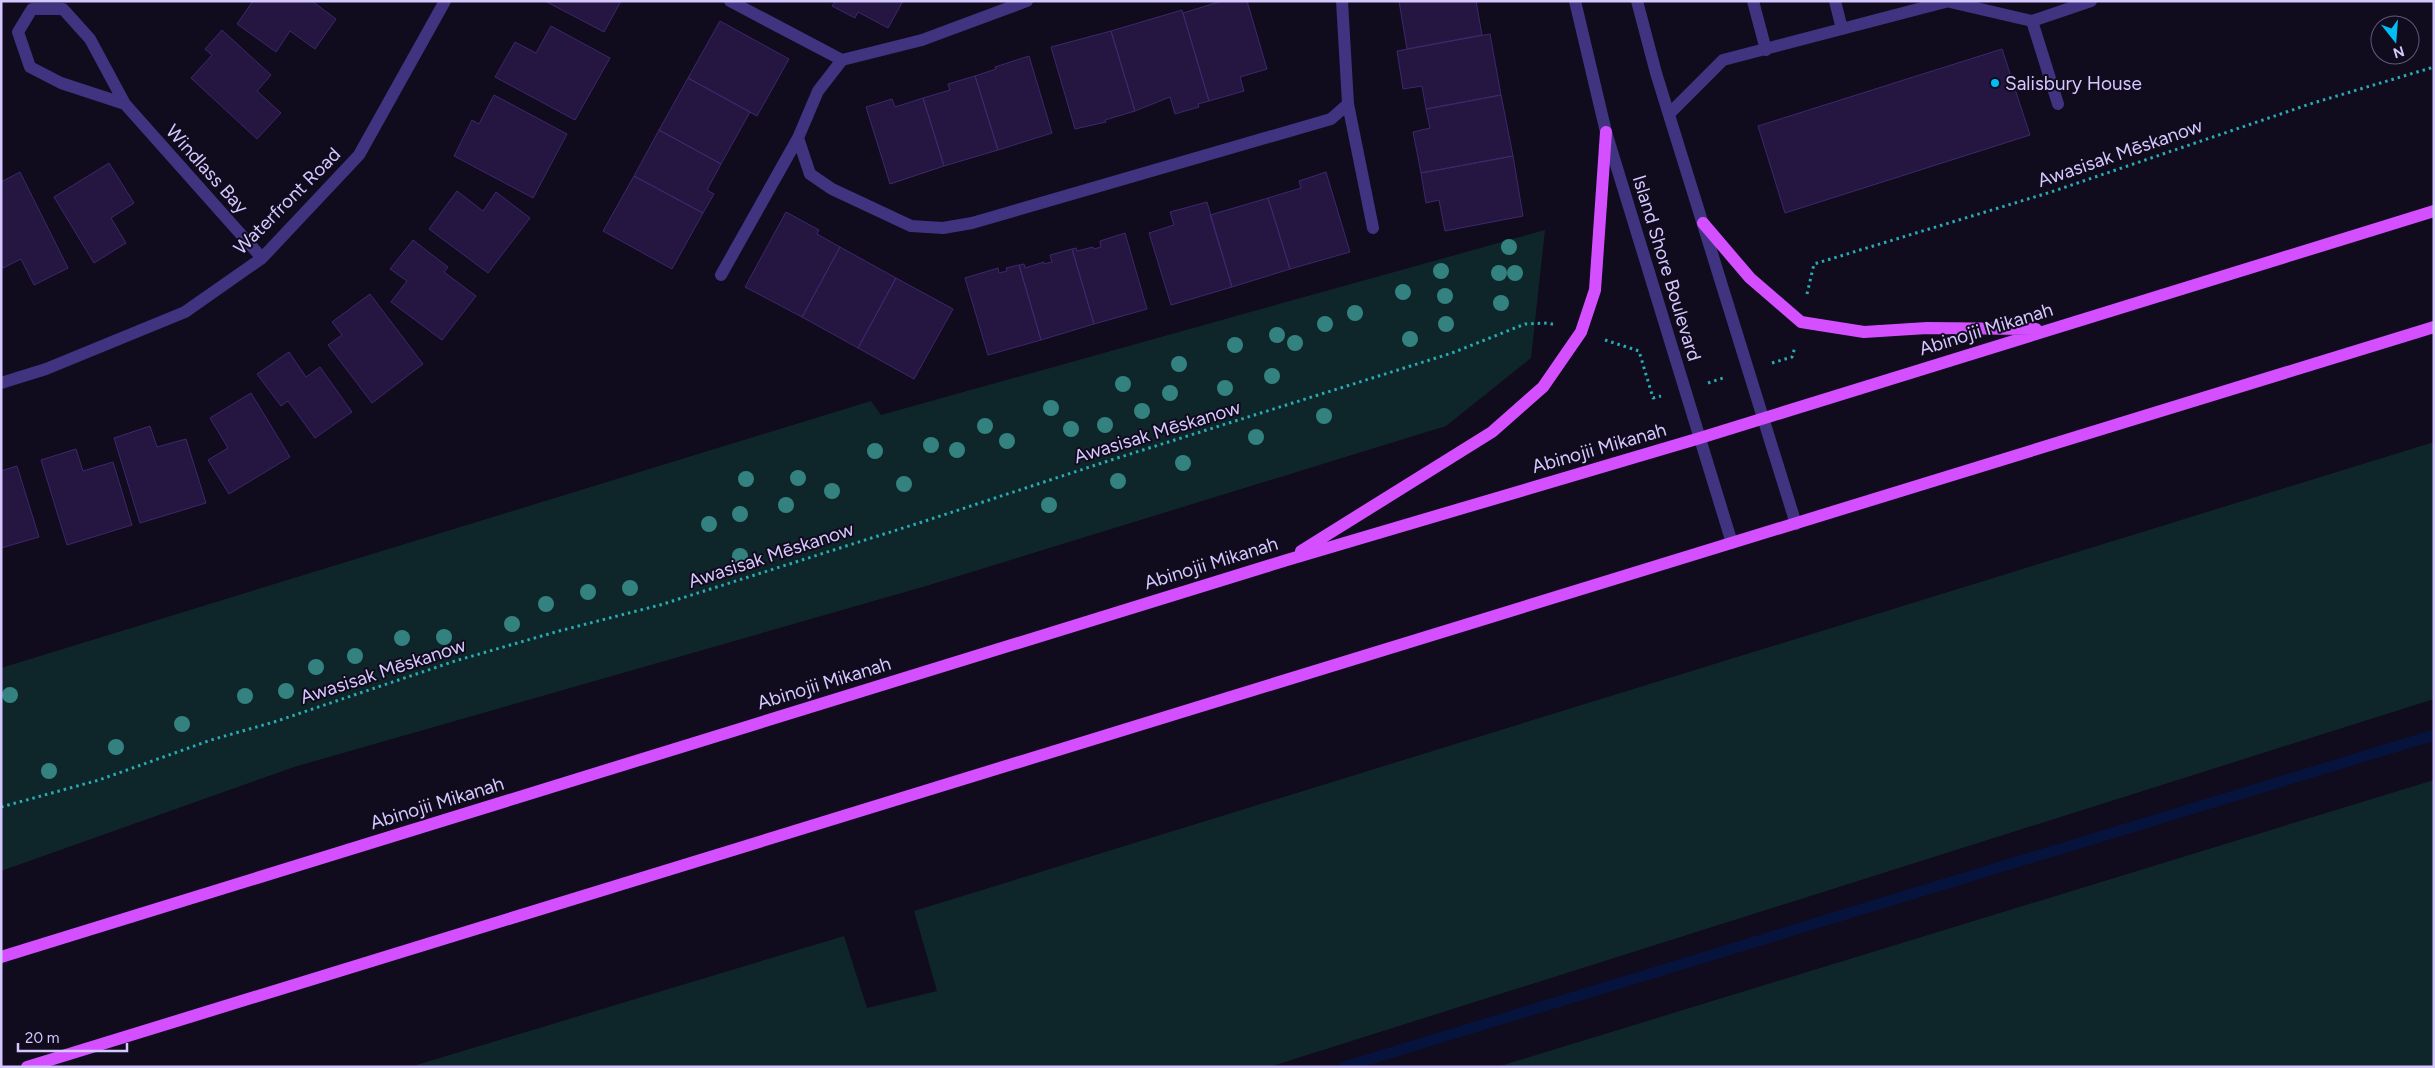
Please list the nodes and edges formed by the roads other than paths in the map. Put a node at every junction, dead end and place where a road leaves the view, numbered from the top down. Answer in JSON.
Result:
{"nodes":[{"id":1,"x":446,"y":1,"type":"edge"},
{"id":2,"x":730,"y":1,"type":"edge"},
{"id":3,"x":1027,"y":1,"type":"edge"},
{"id":4,"x":1342,"y":1,"type":"edge"},
{"id":5,"x":1575,"y":1,"type":"edge"},
{"id":6,"x":1637,"y":1,"type":"edge"},
{"id":7,"x":1753,"y":1,"type":"edge"},
{"id":8,"x":1835,"y":1,"type":"edge"},
{"id":9,"x":2091,"y":1,"type":"edge"},
{"id":10,"x":1950,"y":2,"type":"edge"},
{"id":11,"x":2032,"y":21,"type":"junction"},
{"id":12,"x":1842,"y":28,"type":"junction"},
{"id":13,"x":1766,"y":50,"type":"junction"},
{"id":14,"x":842,"y":60,"type":"junction"},
{"id":15,"x":125,"y":104,"type":"junction"},
{"id":16,"x":1348,"y":104,"type":"junction"},
{"id":17,"x":2058,"y":104,"type":"dead end"},
{"id":18,"x":1669,"y":114,"type":"junction"},
{"id":19,"x":1606,"y":132,"type":"junction"},
{"id":20,"x":798,"y":138,"type":"junction"},
{"id":21,"x":2434,"y":212,"type":"edge"},
{"id":22,"x":1703,"y":223,"type":"junction"},
{"id":23,"x":1373,"y":228,"type":"dead end"},
{"id":24,"x":262,"y":258,"type":"junction"},
{"id":25,"x":721,"y":275,"type":"dead end"},
{"id":26,"x":2434,"y":327,"type":"edge"},
{"id":27,"x":2048,"y":329,"type":"junction"},
{"id":28,"x":1,"y":383,"type":"edge"},
{"id":29,"x":1764,"y":418,"type":"junction"},
{"id":30,"x":1700,"y":438,"type":"junction"},
{"id":31,"x":1796,"y":524,"type":"junction"},
{"id":32,"x":1732,"y":543,"type":"junction"},
{"id":33,"x":1287,"y":560,"type":"junction"},
{"id":34,"x":1,"y":957,"type":"edge"},
{"id":35,"x":27,"y":1067,"type":"edge"}],
"edges":[{"from":1,"to":24,"type":"street","name":"Waterfront Road"},
{"from":2,"to":14,"type":"street"},
{"from":3,"to":14,"type":"street"},
{"from":4,"to":16,"type":"street"},
{"from":5,"to":19,"type":"street","name":"Island Shore Boulevard"},
{"from":6,"to":18,"type":"street"},
{"from":7,"to":13,"type":"street"},
{"from":8,"to":12,"type":"street"},
{"from":9,"to":11,"type":"street"},
{"from":10,"to":11,"type":"street"},
{"from":10,"to":12,"type":"street"},
{"from":11,"to":17,"type":"street"},
{"from":12,"to":13,"type":"street"},
{"from":13,"to":18,"type":"street"},
{"from":14,"to":20,"type":"street"},
{"from":15,"to":15,"type":"street","name":"Windlass Bay"},
{"from":15,"to":24,"type":"street","name":"Windlass Bay"},
{"from":16,"to":20,"type":"street"},
{"from":16,"to":23,"type":"street"},
{"from":18,"to":22,"type":"street"},
{"from":19,"to":30,"type":"street","name":"Island Shore Boulevard"},
{"from":19,"to":33,"type":"main road"},
{"from":20,"to":25,"type":"street"},
{"from":21,"to":27,"type":"main road","name":"Abinojii Mikanah"},
{"from":22,"to":27,"type":"main road"},
{"from":22,"to":29,"type":"street"},
{"from":24,"to":28,"type":"street","name":"Waterfront Road"},
{"from":26,"to":31,"type":"main road"},
{"from":27,"to":29,"type":"main road","name":"Abinojii Mikanah"},
{"from":29,"to":30,"type":"main road","name":"Abinojii Mikanah"},
{"from":29,"to":31,"type":"street"},
{"from":30,"to":32,"type":"street","name":"Island Shore Boulevard"},
{"from":30,"to":33,"type":"main road","name":"Abinojii Mikanah"},
{"from":31,"to":32,"type":"main road"},
{"from":32,"to":35,"type":"main road"},
{"from":33,"to":34,"type":"main road","name":"Abinojii Mikanah"}]}
